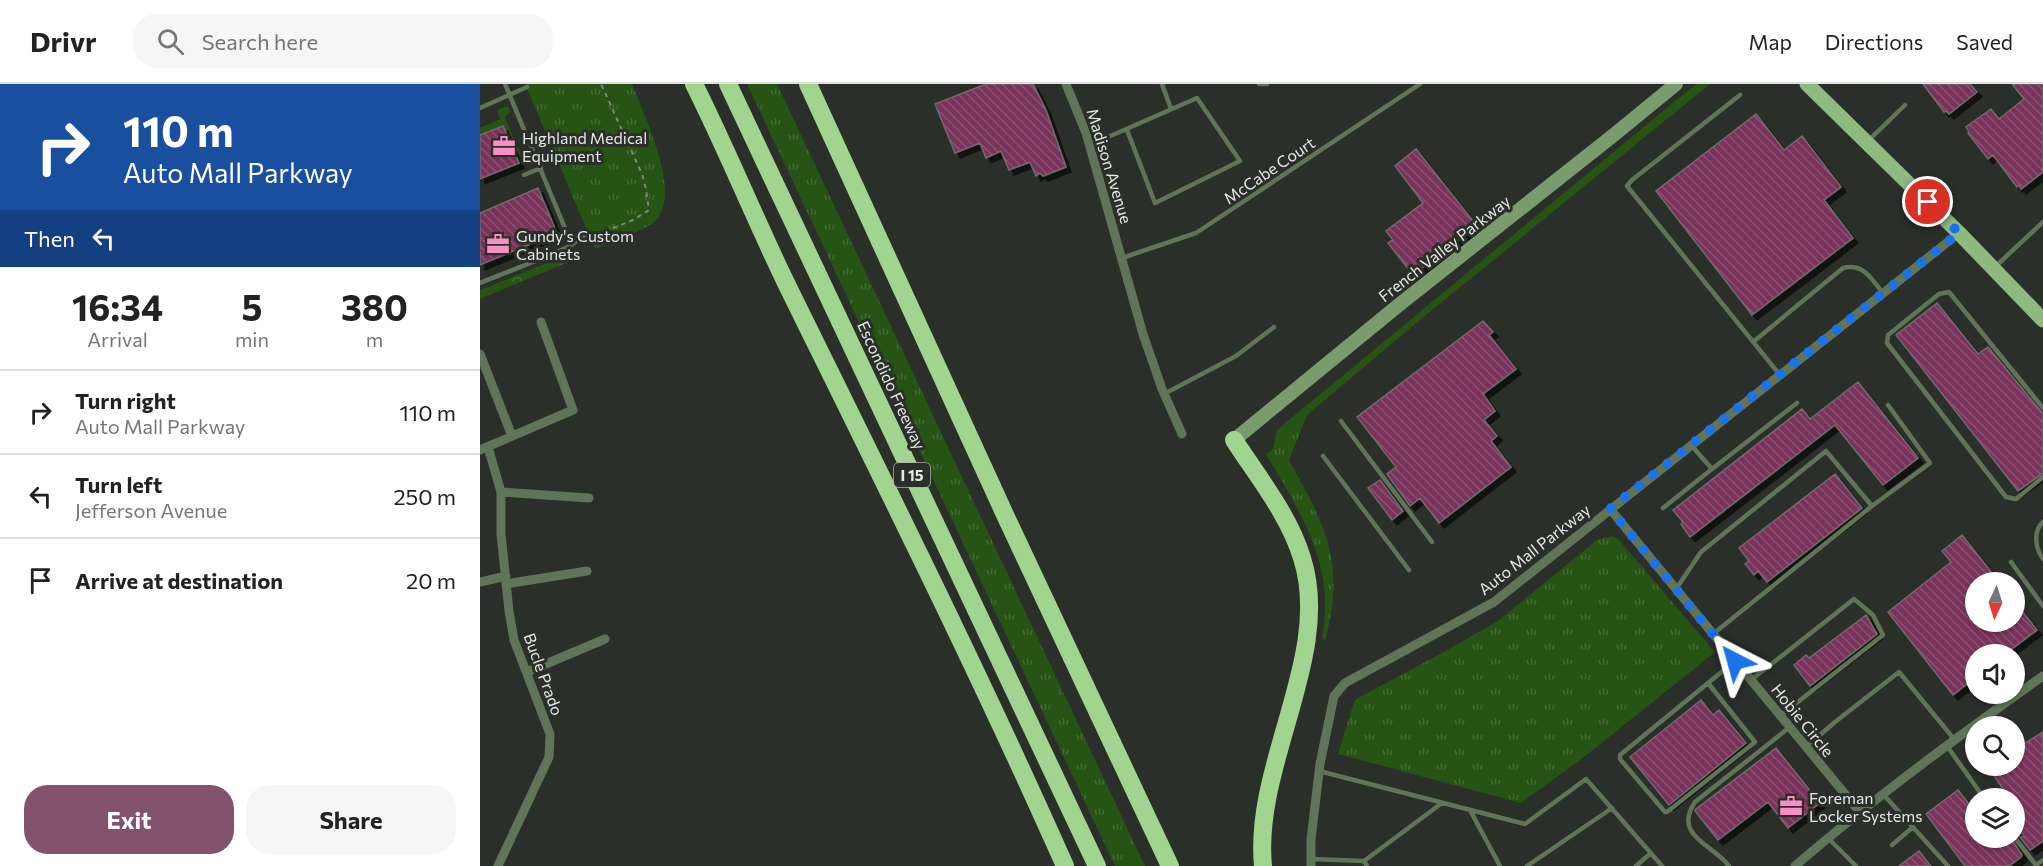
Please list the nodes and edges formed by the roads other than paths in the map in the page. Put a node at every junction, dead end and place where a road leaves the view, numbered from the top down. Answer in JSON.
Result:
{"nodes":[{"id":1,"x":505,"y":84,"type":"edge"},
{"id":2,"x":694,"y":84,"type":"edge"},
{"id":3,"x":728,"y":84,"type":"edge"},
{"id":4,"x":808,"y":84,"type":"edge"},
{"id":5,"x":814,"y":84,"type":"edge"},
{"id":6,"x":1066,"y":84,"type":"edge"},
{"id":7,"x":1162,"y":84,"type":"edge"},
{"id":8,"x":1260,"y":84,"type":"edge"},
{"id":9,"x":1267,"y":84,"type":"edge"},
{"id":10,"x":1420,"y":84,"type":"edge"},
{"id":11,"x":1676,"y":84,"type":"edge"},
{"id":12,"x":1807,"y":84,"type":"edge"},
{"id":13,"x":526,"y":87,"type":"dead end"},
{"id":14,"x":509,"y":95,"type":"junction"},
{"id":15,"x":1740,"y":95,"type":"dead end"},
{"id":16,"x":817,"y":104,"type":"junction"},
{"id":17,"x":1905,"y":105,"type":"dead end"},
{"id":18,"x":480,"y":108,"type":"edge"},
{"id":19,"x":1171,"y":110,"type":"junction"},
{"id":20,"x":1127,"y":130,"type":"junction"},
{"id":21,"x":1867,"y":142,"type":"junction"},
{"id":22,"x":1090,"y":145,"type":"junction"},
{"id":23,"x":541,"y":168,"type":"junction"},
{"id":24,"x":524,"y":175,"type":"dead end"},
{"id":25,"x":2043,"y":222,"type":"edge"},
{"id":26,"x":1959,"y":233,"type":"junction"},
{"id":27,"x":588,"y":236,"type":"road end"},
{"id":28,"x":572,"y":245,"type":"junction"},
{"id":29,"x":1122,"y":258,"type":"junction"},
{"id":30,"x":1994,"y":267,"type":"junction"},
{"id":31,"x":480,"y":283,"type":"edge"},
{"id":32,"x":1883,"y":293,"type":"junction"},
{"id":33,"x":2043,"y":320,"type":"edge"},
{"id":34,"x":541,"y":322,"type":"dead end"},
{"id":35,"x":1274,"y":327,"type":"dead end"},
{"id":36,"x":1752,"y":342,"type":"junction"},
{"id":37,"x":480,"y":354,"type":"edge"},
{"id":38,"x":1780,"y":375,"type":"junction"},
{"id":39,"x":1164,"y":394,"type":"junction"},
{"id":40,"x":1797,"y":402,"type":"dead end"},
{"id":41,"x":1888,"y":405,"type":"dead end"},
{"id":42,"x":2043,"y":408,"type":"edge"},
{"id":43,"x":1341,"y":420,"type":"dead end"},
{"id":44,"x":1182,"y":434,"type":"dead end"},
{"id":45,"x":512,"y":436,"type":"junction"},
{"id":46,"x":1234,"y":440,"type":"joint"},
{"id":47,"x":1691,"y":445,"type":"junction"},
{"id":48,"x":484,"y":448,"type":"edge"},
{"id":49,"x":1323,"y":456,"type":"dead end"},
{"id":50,"x":1712,"y":469,"type":"junction"},
{"id":51,"x":2043,"y":477,"type":"edge"},
{"id":52,"x":501,"y":492,"type":"junction"},
{"id":53,"x":589,"y":498,"type":"dead end"},
{"id":54,"x":1872,"y":506,"type":"junction"},
{"id":55,"x":1663,"y":508,"type":"dead end"},
{"id":56,"x":1610,"y":509,"type":"junction"},
{"id":57,"x":2043,"y":522,"type":"edge"},
{"id":58,"x":1432,"y":542,"type":"dead end"},
{"id":59,"x":2043,"y":559,"type":"edge"},
{"id":60,"x":2011,"y":562,"type":"dead end"},
{"id":61,"x":1409,"y":570,"type":"dead end"},
{"id":62,"x":587,"y":571,"type":"dead end"},
{"id":63,"x":506,"y":580,"type":"junction"},
{"id":64,"x":480,"y":582,"type":"edge"},
{"id":65,"x":1676,"y":589,"type":"junction"},
{"id":66,"x":2043,"y":606,"type":"edge"},
{"id":67,"x":1713,"y":634,"type":"junction"},
{"id":68,"x":605,"y":639,"type":"dead end"},
{"id":69,"x":1735,"y":661,"type":"junction"},
{"id":70,"x":527,"y":672,"type":"junction"},
{"id":71,"x":2043,"y":676,"type":"edge"},
{"id":72,"x":1750,"y":680,"type":"junction"},
{"id":73,"x":1708,"y":683,"type":"junction"},
{"id":74,"x":1780,"y":716,"type":"junction"},
{"id":75,"x":1790,"y":728,"type":"junction"},
{"id":76,"x":1755,"y":740,"type":"junction"},
{"id":77,"x":1950,"y":742,"type":"junction"},
{"id":78,"x":1764,"y":747,"type":"junction"},
{"id":79,"x":1806,"y":747,"type":"junction"},
{"id":80,"x":1319,"y":771,"type":"junction"},
{"id":81,"x":1978,"y":788,"type":"edge"},
{"id":82,"x":1882,"y":793,"type":"junction"},
{"id":83,"x":1442,"y":802,"type":"junction"},
{"id":84,"x":1612,"y":808,"type":"junction"},
{"id":85,"x":1470,"y":810,"type":"junction"},
{"id":86,"x":1859,"y":811,"type":"junction"},
{"id":87,"x":1913,"y":827,"type":"junction"},
{"id":88,"x":1828,"y":837,"type":"junction"},
{"id":89,"x":1892,"y":845,"type":"dead end"},
{"id":90,"x":2023,"y":848,"type":"edge"},
{"id":91,"x":1651,"y":853,"type":"junction"},
{"id":92,"x":2043,"y":860,"type":"edge"},
{"id":93,"x":1311,"y":863,"type":"edge"},
{"id":94,"x":1365,"y":863,"type":"edge"},
{"id":95,"x":498,"y":866,"type":"edge"},
{"id":96,"x":1065,"y":866,"type":"edge"},
{"id":97,"x":1097,"y":866,"type":"edge"},
{"id":98,"x":1170,"y":866,"type":"edge"},
{"id":99,"x":1263,"y":866,"type":"edge"},
{"id":100,"x":1500,"y":866,"type":"edge"},
{"id":101,"x":1527,"y":866,"type":"edge"},
{"id":102,"x":1636,"y":866,"type":"edge"},
{"id":103,"x":1662,"y":866,"type":"edge"},
{"id":104,"x":1729,"y":866,"type":"edge"},
{"id":105,"x":1795,"y":866,"type":"edge"},
{"id":106,"x":1856,"y":866,"type":"edge"},
{"id":107,"x":1948,"y":866,"type":"edge"}],
"edges":[{"from":1,"to":14,"type":"lane"},
{"from":2,"to":96,"type":"highway"},
{"from":3,"to":97,"type":"highway","name":"Escondido Freeway","number":"I 15"},
{"from":4,"to":16,"type":"highway"},
{"from":5,"to":16,"type":"highway"},
{"from":6,"to":22,"type":"street","name":"Madison Avenue"},
{"from":7,"to":19,"type":"lane"},
{"from":8,"to":9,"type":"lane"},
{"from":10,"to":29,"type":"lane","name":"McCabe Court"},
{"from":11,"to":46,"type":"main road","name":"French Valley Parkway"},
{"from":12,"to":21,"type":"main road"},
{"from":13,"to":14,"type":"lane"},
{"from":14,"to":18,"type":"lane"},
{"from":14,"to":23,"type":"lane"},
{"from":15,"to":36,"type":"lane"},
{"from":16,"to":98,"type":"highway"},
{"from":17,"to":21,"type":"lane"},
{"from":19,"to":20,"type":"lane"},
{"from":19,"to":20,"type":"lane"},
{"from":20,"to":22,"type":"lane"},
{"from":21,"to":26,"type":"main road"},
{"from":22,"to":29,"type":"street","name":"Madison Avenue"},
{"from":23,"to":24,"type":"lane"},
{"from":23,"to":28,"type":"lane"},
{"from":25,"to":30,"type":"lane"},
{"from":26,"to":30,"type":"main road"},
{"from":26,"to":32,"type":"street","name":"Auto Mall Parkway"},
{"from":27,"to":28,"type":"lane"},
{"from":28,"to":31,"type":"lane"},
{"from":29,"to":39,"type":"street","name":"Madison Avenue"},
{"from":30,"to":33,"type":"main road"},
{"from":32,"to":36,"type":"lane"},
{"from":32,"to":38,"type":"street","name":"Auto Mall Parkway"},
{"from":34,"to":45,"type":"street","name":"Bucle Prado"},
{"from":35,"to":39,"type":"lane"},
{"from":36,"to":38,"type":"lane"},
{"from":37,"to":45,"type":"street"},
{"from":38,"to":47,"type":"street","name":"Auto Mall Parkway"},
{"from":39,"to":44,"type":"street","name":"Madison Avenue"},
{"from":40,"to":50,"type":"lane"},
{"from":41,"to":54,"type":"lane"},
{"from":42,"to":51,"type":"lane"},
{"from":43,"to":58,"type":"lane"},
{"from":45,"to":48,"type":"street","name":"Bucle Prado"},
{"from":46,"to":99,"type":"highway"},
{"from":47,"to":50,"type":"lane"},
{"from":47,"to":56,"type":"street","name":"Auto Mall Parkway"},
{"from":48,"to":52,"type":"street","name":"Bucle Prado"},
{"from":49,"to":61,"type":"lane"},
{"from":50,"to":55,"type":"lane"},
{"from":52,"to":53,"type":"street"},
{"from":52,"to":63,"type":"street","name":"Bucle Prado"},
{"from":54,"to":65,"type":"lane"},
{"from":54,"to":67,"type":"lane"},
{"from":56,"to":65,"type":"street","name":"Hobie Circle"},
{"from":56,"to":80,"type":"street","name":"Auto Mall Parkway"},
{"from":57,"to":59,"type":"lane"},
{"from":60,"to":66,"type":"lane"},
{"from":62,"to":63,"type":"street"},
{"from":63,"to":64,"type":"street"},
{"from":63,"to":70,"type":"street","name":"Bucle Prado"},
{"from":65,"to":67,"type":"street","name":"Hobie Circle"},
{"from":67,"to":69,"type":"street","name":"Hobie Circle"},
{"from":68,"to":70,"type":"street"},
{"from":69,"to":72,"type":"street","name":"Hobie Circle"},
{"from":69,"to":73,"type":"lane"},
{"from":70,"to":95,"type":"street","name":"Bucle Prado"},
{"from":71,"to":77,"type":"street"},
{"from":72,"to":74,"type":"street","name":"Hobie Circle"},
{"from":72,"to":74,"type":"lane"},
{"from":73,"to":76,"type":"lane"},
{"from":73,"to":76,"type":"lane"},
{"from":74,"to":75,"type":"street","name":"Hobie Circle"},
{"from":75,"to":78,"type":"lane"},
{"from":75,"to":79,"type":"street","name":"Hobie Circle"},
{"from":76,"to":78,"type":"lane"},
{"from":77,"to":79,"type":"lane"},
{"from":77,"to":81,"type":"lane"},
{"from":77,"to":82,"type":"street"},
{"from":78,"to":104,"type":"lane"},
{"from":79,"to":86,"type":"street","name":"Hobie Circle"},
{"from":80,"to":83,"type":"lane"},
{"from":80,"to":93,"type":"street","name":"Auto Mall Parkway"},
{"from":82,"to":86,"type":"street"},
{"from":82,"to":87,"type":"lane"},
{"from":83,"to":85,"type":"lane"},
{"from":83,"to":94,"type":"lane"},
{"from":84,"to":85,"type":"lane"},
{"from":84,"to":91,"type":"lane"},
{"from":84,"to":101,"type":"lane"},
{"from":85,"to":100,"type":"lane"},
{"from":86,"to":88,"type":"street"},
{"from":87,"to":89,"type":"lane"},
{"from":87,"to":107,"type":"lane"},
{"from":88,"to":105,"type":"street"},
{"from":88,"to":106,"type":"lane"},
{"from":90,"to":92,"type":"lane"},
{"from":91,"to":102,"type":"lane"},
{"from":91,"to":103,"type":"lane"},
{"from":93,"to":94,"type":"lane"}]}
